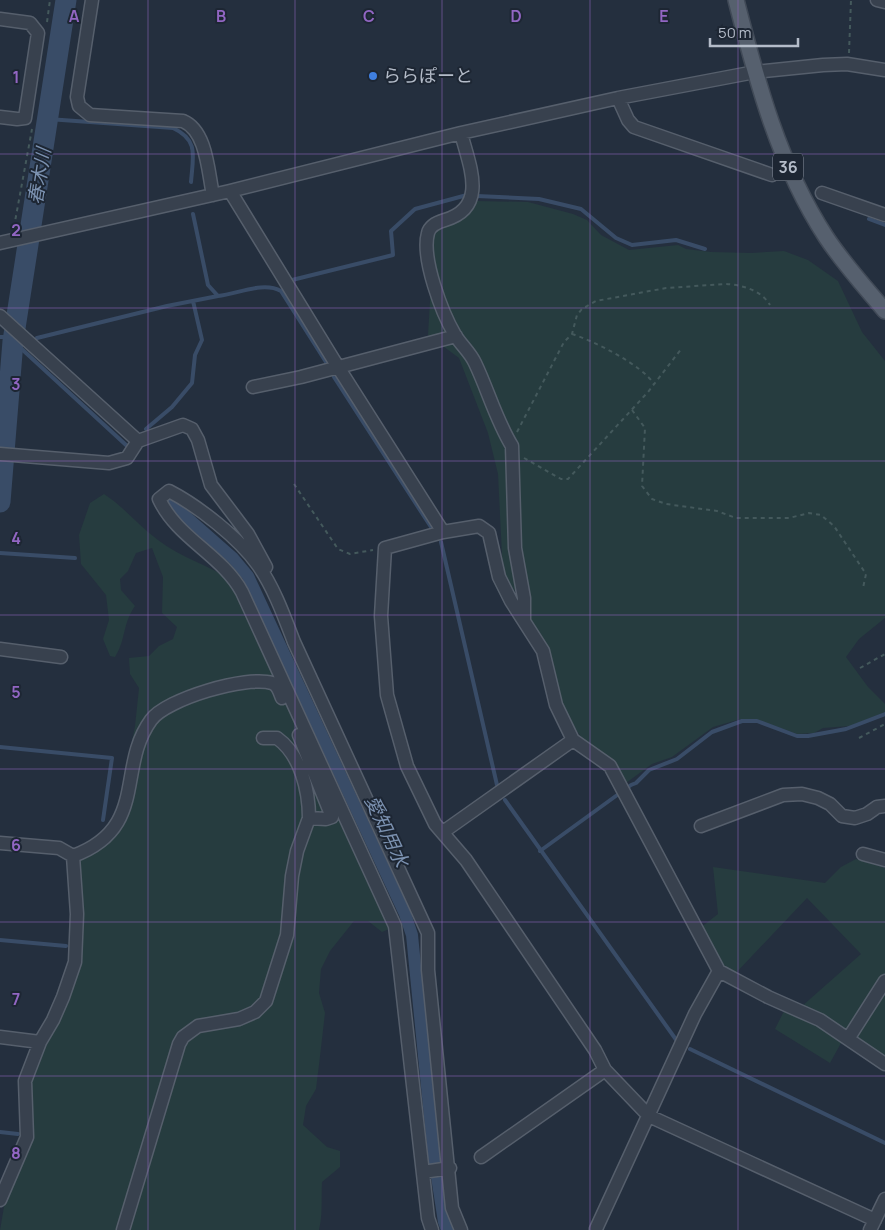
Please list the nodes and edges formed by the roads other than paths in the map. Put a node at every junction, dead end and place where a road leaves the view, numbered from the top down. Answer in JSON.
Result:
{"nodes":[{"id":1,"x":92,"y":0,"type":"edge"},
{"id":2,"x":736,"y":0,"type":"edge"},
{"id":3,"x":877,"y":0,"type":"edge"},
{"id":4,"x":885,"y":2,"type":"edge"},
{"id":5,"x":0,"y":19,"type":"edge"},
{"id":6,"x":885,"y":70,"type":"edge"},
{"id":7,"x":755,"y":72,"type":"junction"},
{"id":8,"x":618,"y":98,"type":"junction"},
{"id":9,"x":0,"y":117,"type":"edge"},
{"id":10,"x":461,"y":133,"type":"junction"},
{"id":11,"x":772,"y":175,"type":"dead end"},
{"id":12,"x":230,"y":191,"type":"junction"},
{"id":13,"x":822,"y":192,"type":"dead end"},
{"id":14,"x":213,"y":194,"type":"junction"},
{"id":15,"x":885,"y":215,"type":"edge"},
{"id":16,"x":0,"y":243,"type":"edge"},
{"id":17,"x":885,"y":311,"type":"edge"},
{"id":18,"x":5,"y":321,"type":"edge"},
{"id":19,"x":456,"y":336,"type":"junction"},
{"id":20,"x":338,"y":367,"type":"junction"},
{"id":21,"x":253,"y":387,"type":"dead end"},
{"id":22,"x":138,"y":441,"type":"junction"},
{"id":23,"x":0,"y":454,"type":"edge"},
{"id":24,"x":443,"y":532,"type":"junction"},
{"id":25,"x":280,"y":606,"type":"junction"},
{"id":26,"x":524,"y":618,"type":"junction"},
{"id":27,"x":0,"y":648,"type":"edge"},
{"id":28,"x":61,"y":657,"type":"dead end"},
{"id":29,"x":263,"y":738,"type":"dead end"},
{"id":30,"x":573,"y":740,"type":"junction"},
{"id":31,"x":885,"y":806,"type":"edge"},
{"id":32,"x":309,"y":818,"type":"junction"},
{"id":33,"x":701,"y":826,"type":"dead end"},
{"id":34,"x":443,"y":832,"type":"junction"},
{"id":35,"x":0,"y":843,"type":"edge"},
{"id":36,"x":863,"y":854,"type":"dead end"},
{"id":37,"x":73,"y":856,"type":"junction"},
{"id":38,"x":885,"y":860,"type":"edge"},
{"id":39,"x":719,"y":971,"type":"junction"},
{"id":40,"x":885,"y":981,"type":"edge"},
{"id":41,"x":0,"y":1037,"type":"edge"},
{"id":42,"x":848,"y":1039,"type":"junction"},
{"id":43,"x":40,"y":1042,"type":"junction"},
{"id":44,"x":885,"y":1064,"type":"edge"},
{"id":45,"x":605,"y":1070,"type":"junction"},
{"id":46,"x":649,"y":1116,"type":"junction"},
{"id":47,"x":482,"y":1157,"type":"dead end"},
{"id":48,"x":450,"y":1168,"type":"junction"},
{"id":49,"x":423,"y":1172,"type":"junction"},
{"id":50,"x":885,"y":1199,"type":"edge"},
{"id":51,"x":0,"y":1200,"type":"edge"},
{"id":52,"x":874,"y":1226,"type":"edge"},
{"id":53,"x":596,"y":1229,"type":"edge"},
{"id":54,"x":123,"y":1230,"type":"edge"},
{"id":55,"x":432,"y":1230,"type":"edge"},
{"id":56,"x":460,"y":1230,"type":"edge"}],
"edges":[{"from":1,"to":14,"type":"street"},
{"from":2,"to":7,"type":"main road","number":"36"},
{"from":3,"to":4,"type":"street"},
{"from":5,"to":9,"type":"street"},
{"from":6,"to":7,"type":"street"},
{"from":7,"to":8,"type":"street"},
{"from":7,"to":17,"type":"main road","number":"36"},
{"from":8,"to":10,"type":"street"},
{"from":8,"to":11,"type":"street"},
{"from":10,"to":12,"type":"street"},
{"from":10,"to":19,"type":"street"},
{"from":12,"to":14,"type":"street"},
{"from":12,"to":20,"type":"street"},
{"from":13,"to":15,"type":"street"},
{"from":14,"to":16,"type":"street"},
{"from":18,"to":22,"type":"street"},
{"from":19,"to":20,"type":"street"},
{"from":19,"to":26,"type":"street"},
{"from":20,"to":21,"type":"street"},
{"from":20,"to":24,"type":"street"},
{"from":22,"to":23,"type":"street"},
{"from":22,"to":25,"type":"street"},
{"from":24,"to":26,"type":"street"},
{"from":24,"to":34,"type":"street"},
{"from":25,"to":48,"type":"street"},
{"from":25,"to":49,"type":"street"},
{"from":26,"to":30,"type":"street"},
{"from":27,"to":28,"type":"street"},
{"from":29,"to":32,"type":"street"},
{"from":30,"to":34,"type":"street"},
{"from":30,"to":39,"type":"street"},
{"from":31,"to":33,"type":"street"},
{"from":32,"to":37,"type":"street"},
{"from":32,"to":54,"type":"street"},
{"from":34,"to":45,"type":"street"},
{"from":35,"to":37,"type":"street"},
{"from":36,"to":38,"type":"street"},
{"from":37,"to":43,"type":"street"},
{"from":39,"to":42,"type":"street"},
{"from":39,"to":46,"type":"street"},
{"from":40,"to":42,"type":"street"},
{"from":41,"to":43,"type":"street"},
{"from":42,"to":44,"type":"street"},
{"from":43,"to":51,"type":"street"},
{"from":45,"to":46,"type":"street"},
{"from":45,"to":47,"type":"street"},
{"from":46,"to":52,"type":"street"},
{"from":46,"to":53,"type":"street"},
{"from":48,"to":49,"type":"street"},
{"from":48,"to":56,"type":"street"},
{"from":49,"to":55,"type":"street"},
{"from":50,"to":52,"type":"street"}]}
